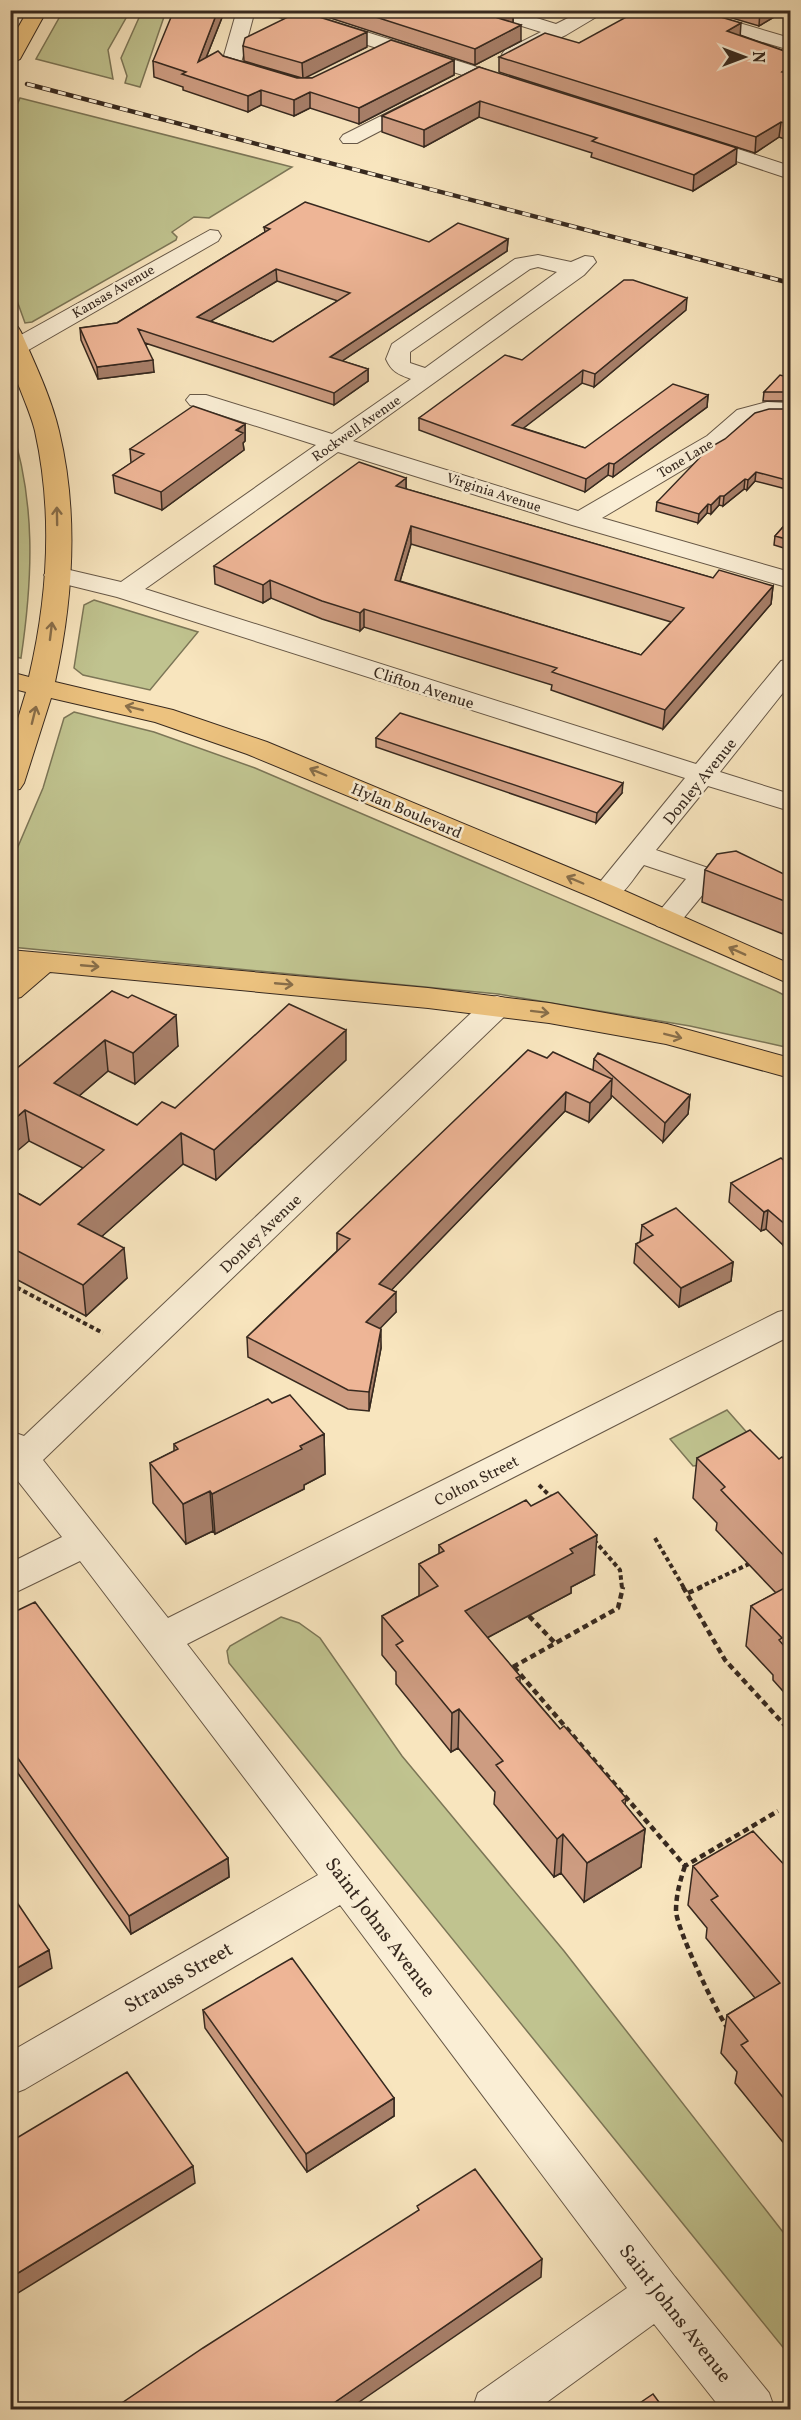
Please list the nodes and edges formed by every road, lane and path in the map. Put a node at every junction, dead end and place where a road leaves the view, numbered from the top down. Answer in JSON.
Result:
{"nodes":[{"id":1,"x":38,"y":10,"type":"edge"},
{"id":2,"x":246,"y":10,"type":"edge"},
{"id":3,"x":490,"y":10,"type":"edge"},
{"id":4,"x":599,"y":10,"type":"edge"},
{"id":5,"x":673,"y":10,"type":"edge"},
{"id":6,"x":286,"y":12,"type":"edge"},
{"id":7,"x":559,"y":31,"type":"junction"},
{"id":8,"x":790,"y":44,"type":"edge"},
{"id":9,"x":390,"y":46,"type":"junction"},
{"id":10,"x":15,"y":51,"type":"edge"},
{"id":11,"x":370,"y":56,"type":"edge"},
{"id":12,"x":476,"y":73,"type":"junction"},
{"id":13,"x":284,"y":82,"type":"edge"},
{"id":14,"x":455,"y":84,"type":"edge"},
{"id":15,"x":527,"y":89,"type":"edge"},
{"id":16,"x":434,"y":95,"type":"edge"},
{"id":17,"x":674,"y":135,"type":"edge"},
{"id":18,"x":350,"y":139,"type":"dead end"},
{"id":19,"x":790,"y":173,"type":"edge"},
{"id":20,"x":210,"y":236,"type":"dead end"},
{"id":21,"x":14,"y":339,"type":"edge"},
{"id":22,"x":428,"y":377,"type":"junction"},
{"id":23,"x":198,"y":400,"type":"dead end"},
{"id":24,"x":790,"y":410,"type":"edge"},
{"id":25,"x":336,"y":441,"type":"junction"},
{"id":26,"x":581,"y":520,"type":"junction"},
{"id":27,"x":57,"y":574,"type":"junction"},
{"id":28,"x":790,"y":580,"type":"edge"},
{"id":29,"x":125,"y":591,"type":"junction"},
{"id":30,"x":790,"y":667,"type":"edge"},
{"id":31,"x":10,"y":680,"type":"edge"},
{"id":32,"x":41,"y":686,"type":"junction"},
{"id":33,"x":704,"y":776,"type":"junction"},
{"id":34,"x":10,"y":783,"type":"edge"},
{"id":35,"x":790,"y":803,"type":"edge"},
{"id":36,"x":639,"y":854,"type":"junction"},
{"id":37,"x":606,"y":893,"type":"junction"},
{"id":38,"x":667,"y":920,"type":"junction"},
{"id":39,"x":10,"y":959,"type":"edge"},
{"id":40,"x":44,"y":962,"type":"junction"},
{"id":41,"x":790,"y":975,"type":"edge"},
{"id":42,"x":10,"y":990,"type":"edge"},
{"id":43,"x":497,"y":1006,"type":"junction"},
{"id":44,"x":790,"y":1068,"type":"edge"},
{"id":45,"x":10,"y":1284,"type":"edge"},
{"id":46,"x":790,"y":1321,"type":"edge"},
{"id":47,"x":105,"y":1334,"type":"dead end"},
{"id":48,"x":16,"y":1451,"type":"edge"},
{"id":49,"x":538,"y":1484,"type":"dead end"},
{"id":50,"x":554,"y":1500,"type":"edge"},
{"id":51,"x":586,"y":1532,"type":"edge"},
{"id":52,"x":655,"y":1538,"type":"dead end"},
{"id":53,"x":85,"y":1542,"type":"junction"},
{"id":54,"x":749,"y":1564,"type":"dead end"},
{"id":55,"x":10,"y":1580,"type":"edge"},
{"id":56,"x":688,"y":1593,"type":"junction"},
{"id":57,"x":529,"y":1616,"type":"dead end"},
{"id":58,"x":162,"y":1639,"type":"junction"},
{"id":59,"x":556,"y":1644,"type":"junction"},
{"id":60,"x":514,"y":1667,"type":"junction"},
{"id":61,"x":506,"y":1671,"type":"edge"},
{"id":62,"x":790,"y":1731,"type":"edge"},
{"id":63,"x":616,"y":1788,"type":"junction"},
{"id":64,"x":608,"y":1792,"type":"edge"},
{"id":65,"x":778,"y":1811,"type":"dead end"},
{"id":66,"x":747,"y":1830,"type":"junction"},
{"id":67,"x":754,"y":1838,"type":"edge"},
{"id":68,"x":685,"y":1866,"type":"junction"},
{"id":69,"x":346,"y":1880,"type":"junction"},
{"id":70,"x":730,"y":2032,"type":"edge"},
{"id":71,"x":10,"y":2074,"type":"edge"},
{"id":72,"x":659,"y":2293,"type":"junction"},
{"id":73,"x":495,"y":2409,"type":"edge"},
{"id":74,"x":752,"y":2409,"type":"edge"}],
"edges":[{"from":1,"to":10,"type":"main road"},
{"from":2,"to":13,"type":"street"},
{"from":3,"to":7,"type":"street"},
{"from":4,"to":7,"type":"street"},
{"from":5,"to":8,"type":"street"},
{"from":6,"to":9,"type":"street"},
{"from":7,"to":12,"type":"street"},
{"from":9,"to":11,"type":"street"},
{"from":9,"to":12,"type":"street"},
{"from":12,"to":14,"type":"street"},
{"from":12,"to":15,"type":"street"},
{"from":16,"to":18,"type":"street"},
{"from":17,"to":19,"type":"street"},
{"from":20,"to":21,"type":"street","name":"Kansas Avenue"},
{"from":27,"to":21,"type":"main road","one_way":true},
{"from":22,"to":22,"type":"street","name":"Rockwell Avenue"},
{"from":22,"to":25,"type":"street","name":"Rockwell Avenue"},
{"from":23,"to":25,"type":"street","name":"Virginia Avenue"},
{"from":24,"to":26,"type":"street","name":"Tone Lane"},
{"from":25,"to":26,"type":"street","name":"Virginia Avenue"},
{"from":25,"to":29,"type":"street","name":"Rockwell Avenue"},
{"from":26,"to":28,"type":"street","name":"Virginia Avenue"},
{"from":27,"to":29,"type":"street","name":"Clifton Avenue"},
{"from":32,"to":27,"type":"main road","one_way":true},
{"from":29,"to":33,"type":"street","name":"Clifton Avenue"},
{"from":30,"to":33,"type":"street","name":"Donley Avenue"},
{"from":31,"to":32,"type":"main road","name":"Hylan Boulevard"},
{"from":34,"to":32,"type":"main road","one_way":true},
{"from":37,"to":32,"type":"main road","name":"Hylan Boulevard","one_way":true},
{"from":33,"to":35,"type":"street","name":"Clifton Avenue"},
{"from":33,"to":36,"type":"street","name":"Donley Avenue"},
{"from":36,"to":37,"type":"street","name":"Donley Avenue"},
{"from":36,"to":38,"type":"street"},
{"from":37,"to":38,"type":"main road","name":"Hylan Boulevard"},
{"from":41,"to":38,"type":"main road","name":"Hylan Boulevard","one_way":true},
{"from":39,"to":40,"type":"main road"},
{"from":40,"to":42,"type":"main road"},
{"from":40,"to":43,"type":"main road","one_way":true},
{"from":43,"to":44,"type":"main road","one_way":true},
{"from":43,"to":48,"type":"street","name":"Donley Avenue"},
{"from":45,"to":47,"type":"path"},
{"from":46,"to":58,"type":"street","name":"Colton Street"},
{"from":48,"to":53,"type":"street","name":"Saint Johns Avenue"},
{"from":49,"to":50,"type":"path"},
{"from":51,"to":59,"type":"path"},
{"from":52,"to":56,"type":"path"},
{"from":53,"to":55,"type":"street"},
{"from":53,"to":58,"type":"street","name":"Saint Johns Avenue"},
{"from":54,"to":56,"type":"path"},
{"from":56,"to":62,"type":"path"},
{"from":57,"to":59,"type":"path"},
{"from":58,"to":69,"type":"street","name":"Saint Johns Avenue"},
{"from":59,"to":60,"type":"path"},
{"from":60,"to":61,"type":"path"},
{"from":60,"to":63,"type":"path"},
{"from":63,"to":64,"type":"path"},
{"from":63,"to":68,"type":"path"},
{"from":65,"to":66,"type":"path"},
{"from":66,"to":67,"type":"path"},
{"from":66,"to":68,"type":"path"},
{"from":68,"to":70,"type":"path"},
{"from":69,"to":71,"type":"street","name":"Strauss Street"},
{"from":69,"to":72,"type":"street","name":"Saint Johns Avenue"},
{"from":72,"to":73,"type":"street"},
{"from":72,"to":74,"type":"street","name":"Saint Johns Avenue"}]}
